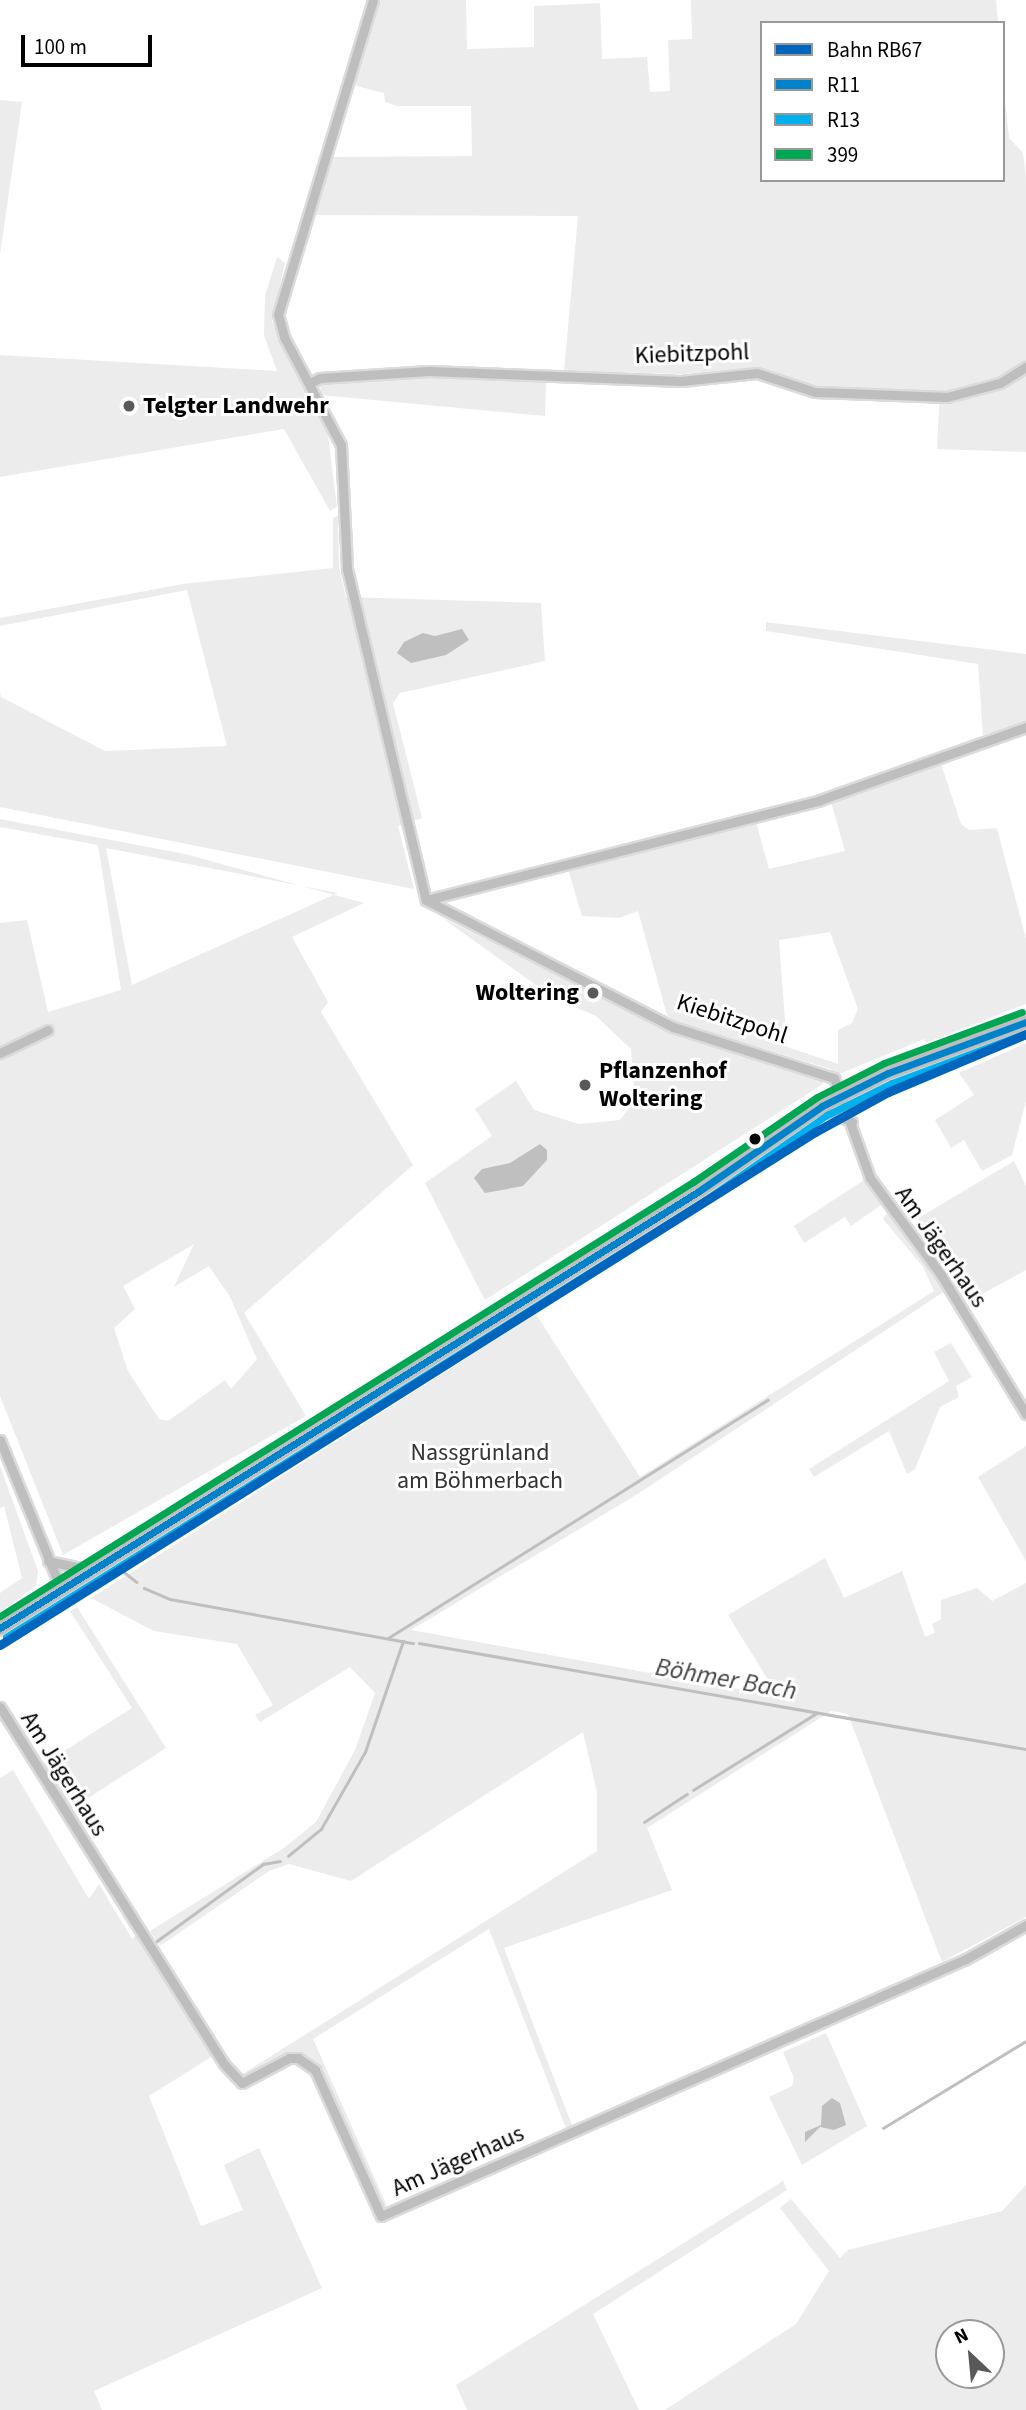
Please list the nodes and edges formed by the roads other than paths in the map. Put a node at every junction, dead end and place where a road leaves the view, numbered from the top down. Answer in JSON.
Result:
{"nodes":[{"id":1,"x":373,"y":0,"type":"edge"},
{"id":2,"x":1026,"y":366,"type":"edge"},
{"id":3,"x":310,"y":383,"type":"junction"},
{"id":4,"x":1026,"y":727,"type":"edge"},
{"id":5,"x":426,"y":900,"type":"junction"},
{"id":6,"x":1026,"y":1021,"type":"edge"},
{"id":7,"x":48,"y":1030,"type":"dead end"},
{"id":8,"x":0,"y":1053,"type":"edge"},
{"id":9,"x":842,"y":1095,"type":"junction"},
{"id":10,"x":811,"y":1112,"type":"junction"},
{"id":11,"x":852,"y":1122,"type":"junction"},
{"id":12,"x":1026,"y":1414,"type":"edge"},
{"id":13,"x":0,"y":1440,"type":"edge"},
{"id":14,"x":48,"y":1561,"type":"junction"},
{"id":15,"x":91,"y":1570,"type":"junction"},
{"id":16,"x":61,"y":1589,"type":"junction"},
{"id":17,"x":0,"y":1628,"type":"edge"},
{"id":18,"x":0,"y":1707,"type":"edge"},
{"id":19,"x":1026,"y":1925,"type":"edge"}],
"edges":[{"from":1,"to":3,"type":"street"},
{"from":2,"to":3,"type":"street","name":"Kiebitzpohl"},
{"from":3,"to":5,"type":"street"},
{"from":4,"to":5,"type":"street"},
{"from":5,"to":9,"type":"street","name":"Kiebitzpohl"},
{"from":6,"to":9,"type":"main road"},
{"from":7,"to":8,"type":"street"},
{"from":9,"to":10,"type":"main road"},
{"from":9,"to":11,"type":"street","name":"Am Jägerhaus"},
{"from":10,"to":11,"type":"street"},
{"from":10,"to":15,"type":"main road"},
{"from":11,"to":12,"type":"street","name":"Am Jägerhaus"},
{"from":13,"to":14,"type":"street"},
{"from":14,"to":15,"type":"street"},
{"from":14,"to":16,"type":"street"},
{"from":15,"to":16,"type":"main road"},
{"from":16,"to":17,"type":"main road"},
{"from":18,"to":19,"type":"street","name":"Am Jägerhaus"}]}
